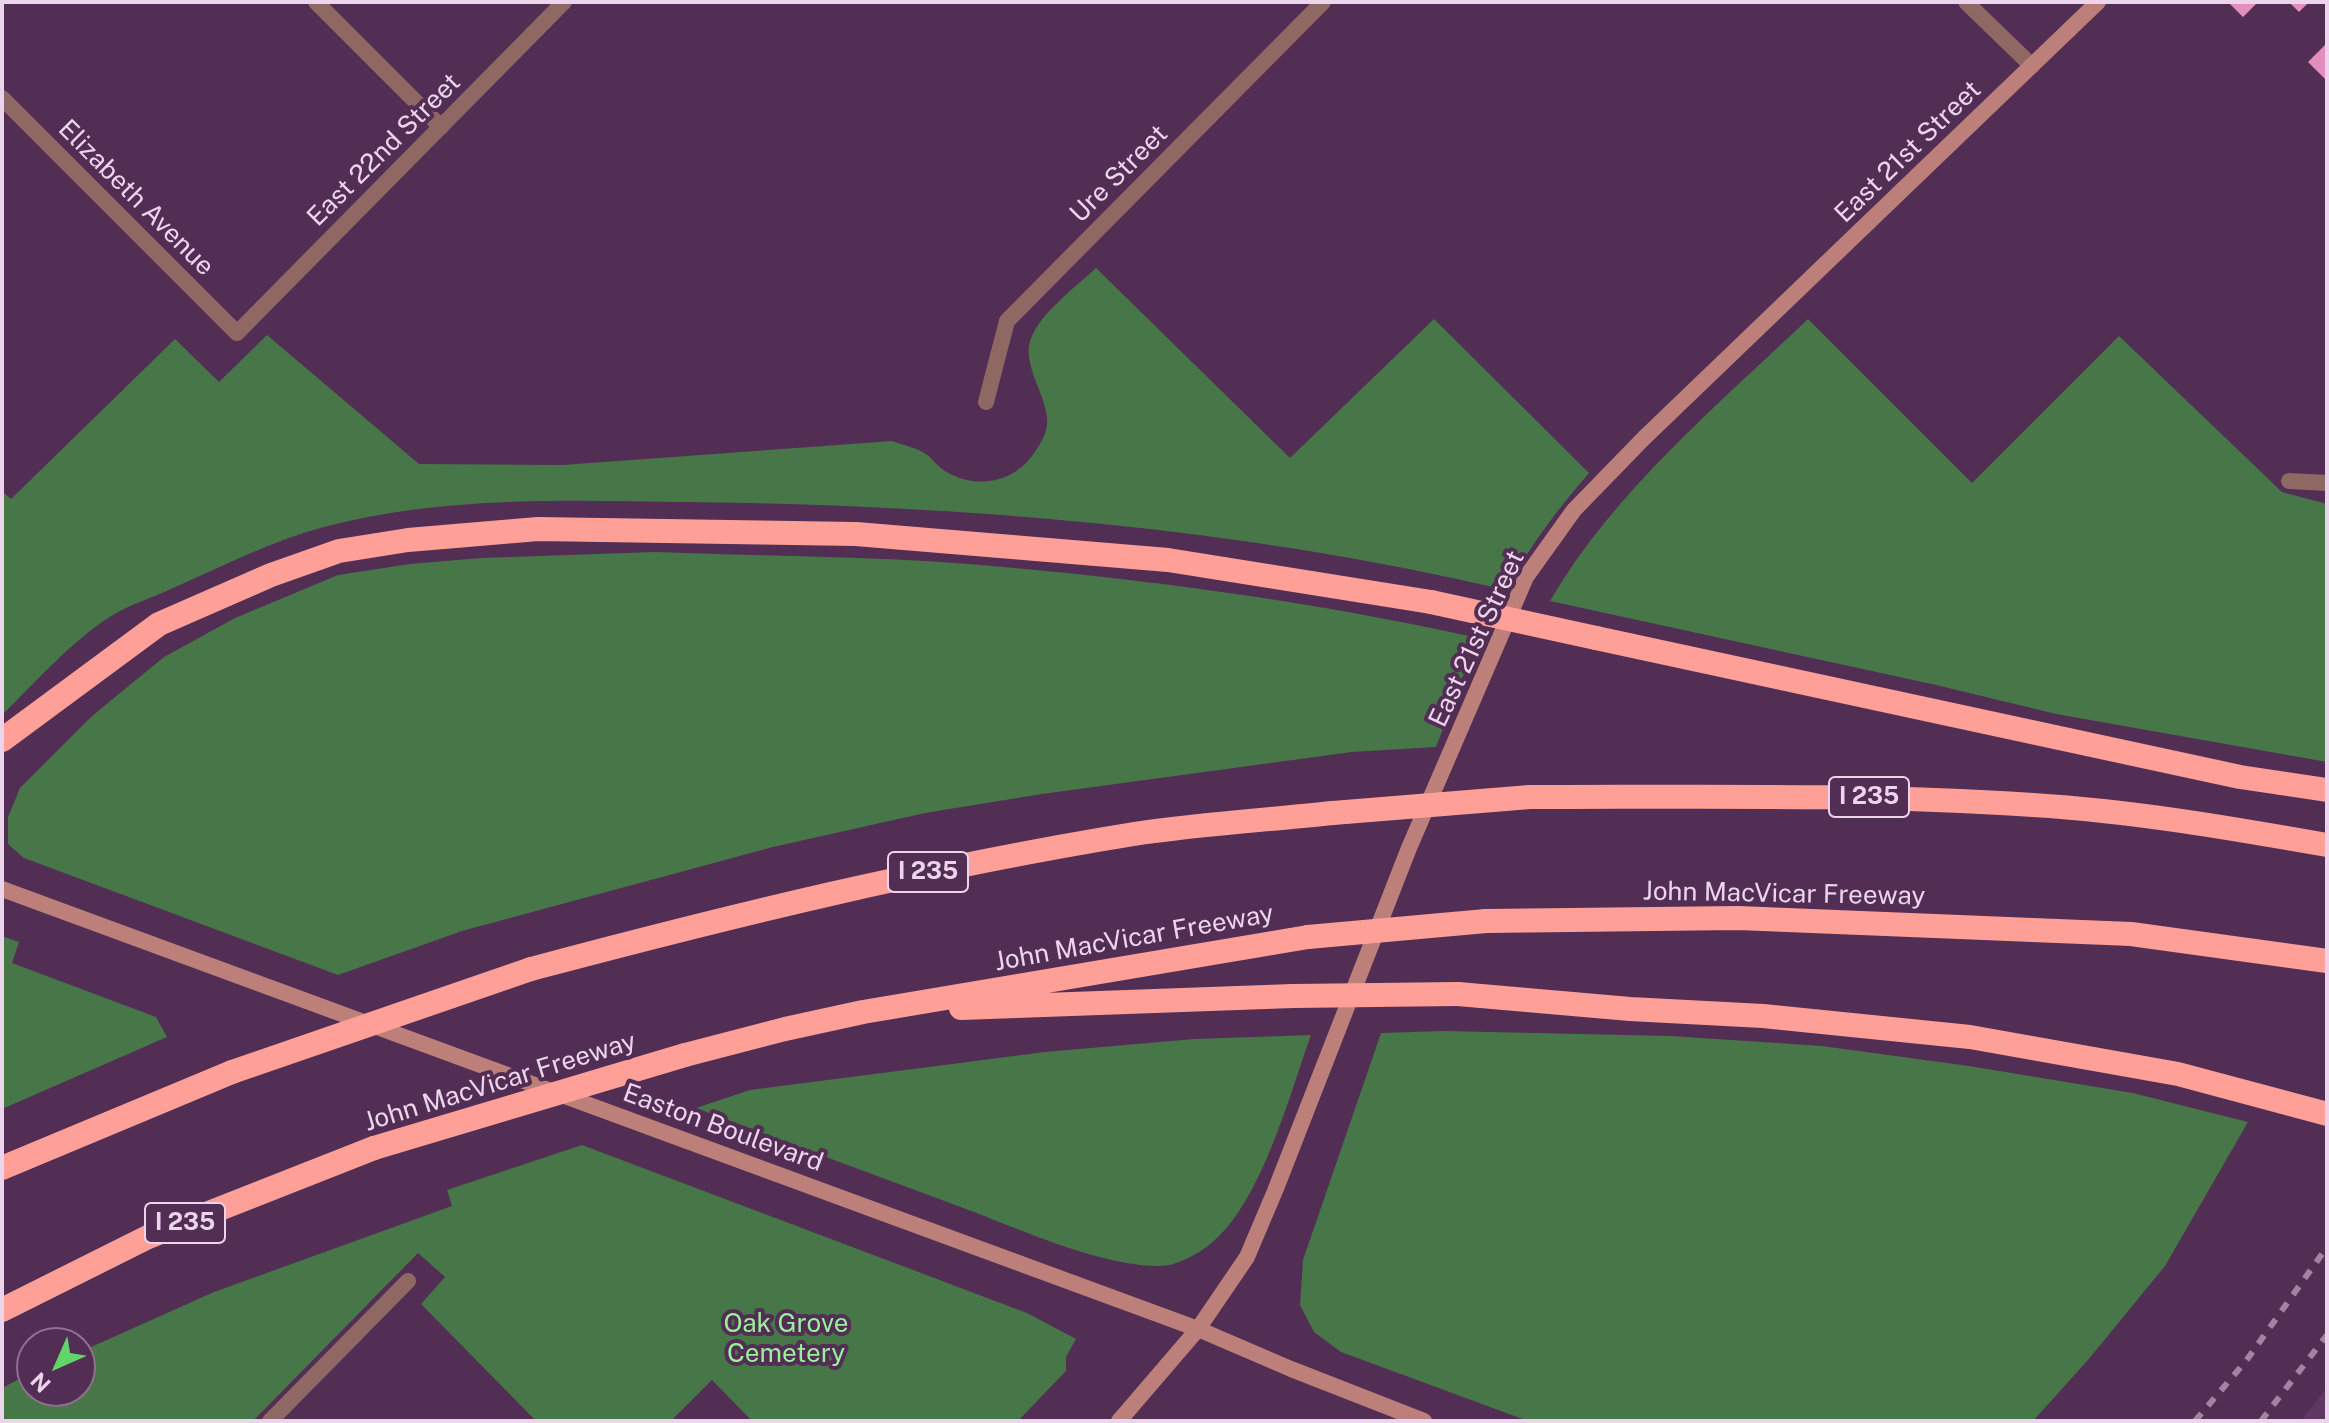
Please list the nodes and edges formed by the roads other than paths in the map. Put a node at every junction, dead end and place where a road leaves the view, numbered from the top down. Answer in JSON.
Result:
{"nodes":[{"id":1,"x":316,"y":2,"type":"edge"},
{"id":2,"x":564,"y":2,"type":"edge"},
{"id":3,"x":1323,"y":2,"type":"edge"},
{"id":4,"x":1966,"y":2,"type":"edge"},
{"id":5,"x":2098,"y":2,"type":"edge"},
{"id":6,"x":2032,"y":66,"type":"junction"},
{"id":7,"x":2,"y":98,"type":"edge"},
{"id":8,"x":441,"y":127,"type":"junction"},
{"id":9,"x":237,"y":333,"type":"joint"},
{"id":10,"x":986,"y":402,"type":"dead end"},
{"id":11,"x":2289,"y":481,"type":"dead end"},
{"id":12,"x":2327,"y":483,"type":"edge"},
{"id":13,"x":2,"y":740,"type":"edge"},
{"id":14,"x":2327,"y":790,"type":"edge"},
{"id":15,"x":2327,"y":845,"type":"edge"},
{"id":16,"x":2,"y":889,"type":"edge"},
{"id":17,"x":2327,"y":961,"type":"edge"},
{"id":18,"x":863,"y":1012,"type":"junction"},
{"id":19,"x":2327,"y":1114,"type":"edge"},
{"id":20,"x":2,"y":1168,"type":"edge"},
{"id":21,"x":408,"y":1281,"type":"dead end"},
{"id":22,"x":2,"y":1310,"type":"edge"},
{"id":23,"x":1198,"y":1329,"type":"junction"},
{"id":24,"x":270,"y":1421,"type":"edge"},
{"id":25,"x":1119,"y":1421,"type":"edge"},
{"id":26,"x":1424,"y":1421,"type":"edge"}],
"edges":[{"from":1,"to":8,"type":"street"},
{"from":2,"to":8,"type":"street","name":"East 22nd Street"},
{"from":3,"to":10,"type":"street","name":"Ure Street"},
{"from":4,"to":6,"type":"street"},
{"from":5,"to":6,"type":"main road","name":"East 21st Street"},
{"from":6,"to":23,"type":"main road","name":"East 21st Street"},
{"from":7,"to":9,"type":"street","name":"Elizabeth Avenue"},
{"from":8,"to":9,"type":"street","name":"East 22nd Street"},
{"from":11,"to":12,"type":"street"},
{"from":13,"to":14,"type":"highway","bridge":true},
{"from":15,"to":20,"type":"highway","number":"I 235","bridge":true},
{"from":16,"to":23,"type":"main road","name":"Easton Boulevard"},
{"from":17,"to":18,"type":"highway","name":"John MacVicar Freeway","number":"I 235","bridge":true},
{"from":18,"to":19,"type":"highway","bridge":true},
{"from":18,"to":22,"type":"highway","name":"John MacVicar Freeway","number":"I 235","bridge":true},
{"from":21,"to":24,"type":"street"},
{"from":23,"to":25,"type":"main road","name":"East 21st Street"},
{"from":23,"to":26,"type":"main road","name":"Easton Boulevard"}]}
